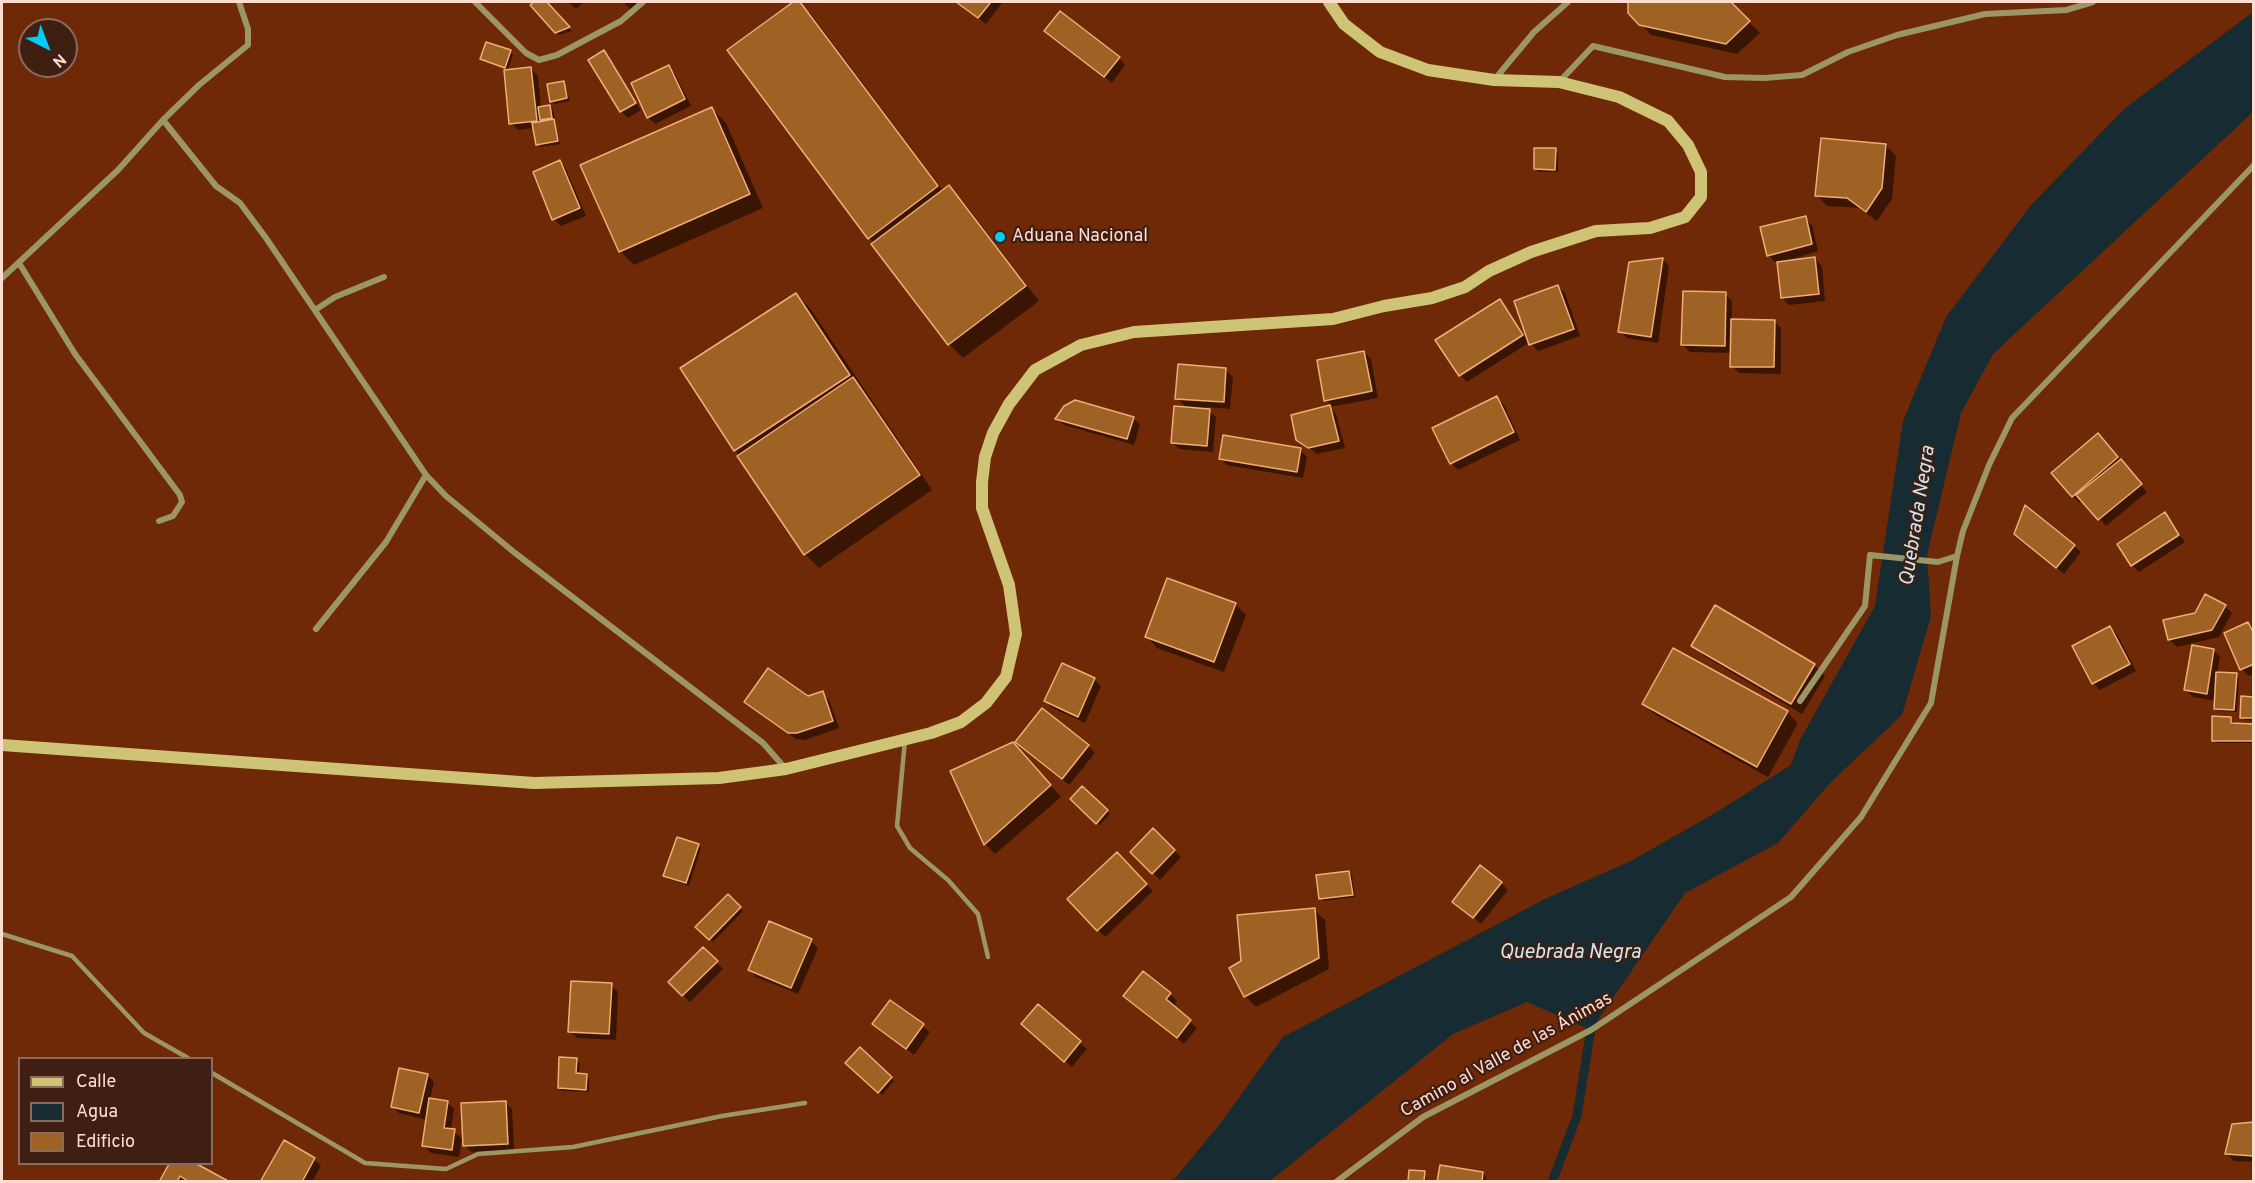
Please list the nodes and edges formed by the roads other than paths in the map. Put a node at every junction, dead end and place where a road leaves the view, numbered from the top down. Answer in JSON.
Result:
{"nodes":[{"id":1,"x":239,"y":2,"type":"edge"},
{"id":2,"x":475,"y":2,"type":"edge"},
{"id":3,"x":643,"y":2,"type":"edge"},
{"id":4,"x":1568,"y":2,"type":"edge"},
{"id":5,"x":2093,"y":2,"type":"edge"},
{"id":6,"x":1332,"y":3,"type":"edge"},
{"id":7,"x":1494,"y":80,"type":"junction"},
{"id":8,"x":1559,"y":82,"type":"junction"},
{"id":9,"x":163,"y":120,"type":"junction"},
{"id":10,"x":2253,"y":165,"type":"edge"},
{"id":11,"x":19,"y":263,"type":"junction"},
{"id":12,"x":384,"y":277,"type":"dead end"},
{"id":13,"x":2,"y":278,"type":"edge"},
{"id":14,"x":315,"y":310,"type":"junction"},
{"id":15,"x":426,"y":475,"type":"junction"},
{"id":16,"x":159,"y":521,"type":"dead end"},
{"id":17,"x":1957,"y":556,"type":"junction"},
{"id":18,"x":316,"y":629,"type":"dead end"},
{"id":19,"x":1800,"y":701,"type":"dead end"},
{"id":20,"x":905,"y":740,"type":"junction"},
{"id":21,"x":2,"y":745,"type":"edge"},
{"id":22,"x":786,"y":769,"type":"junction"},
{"id":23,"x":2,"y":934,"type":"edge"},
{"id":24,"x":988,"y":957,"type":"dead end"},
{"id":25,"x":185,"y":1057,"type":"edge"},
{"id":26,"x":213,"y":1073,"type":"edge"},
{"id":27,"x":805,"y":1103,"type":"dead end"},
{"id":28,"x":1336,"y":1182,"type":"edge"}],
"edges":[{"from":1,"to":9,"type":"street"},
{"from":2,"to":3,"type":"street"},
{"from":4,"to":7,"type":"street"},
{"from":5,"to":8,"type":"street"},
{"from":6,"to":7,"type":"main road"},
{"from":7,"to":8,"type":"main road"},
{"from":8,"to":20,"type":"main road"},
{"from":9,"to":11,"type":"street"},
{"from":9,"to":14,"type":"street"},
{"from":10,"to":17,"type":"street","name":"Camino al Valle de las Ánimas"},
{"from":11,"to":13,"type":"street"},
{"from":11,"to":16,"type":"street"},
{"from":12,"to":14,"type":"street"},
{"from":14,"to":15,"type":"street"},
{"from":15,"to":18,"type":"street"},
{"from":15,"to":22,"type":"street"},
{"from":17,"to":19,"type":"street"},
{"from":17,"to":28,"type":"street","name":"Camino al Valle de las Ánimas"},
{"from":20,"to":22,"type":"main road"},
{"from":20,"to":24,"type":"lane"},
{"from":21,"to":22,"type":"main road"},
{"from":23,"to":25,"type":"lane"},
{"from":26,"to":27,"type":"lane"}]}
